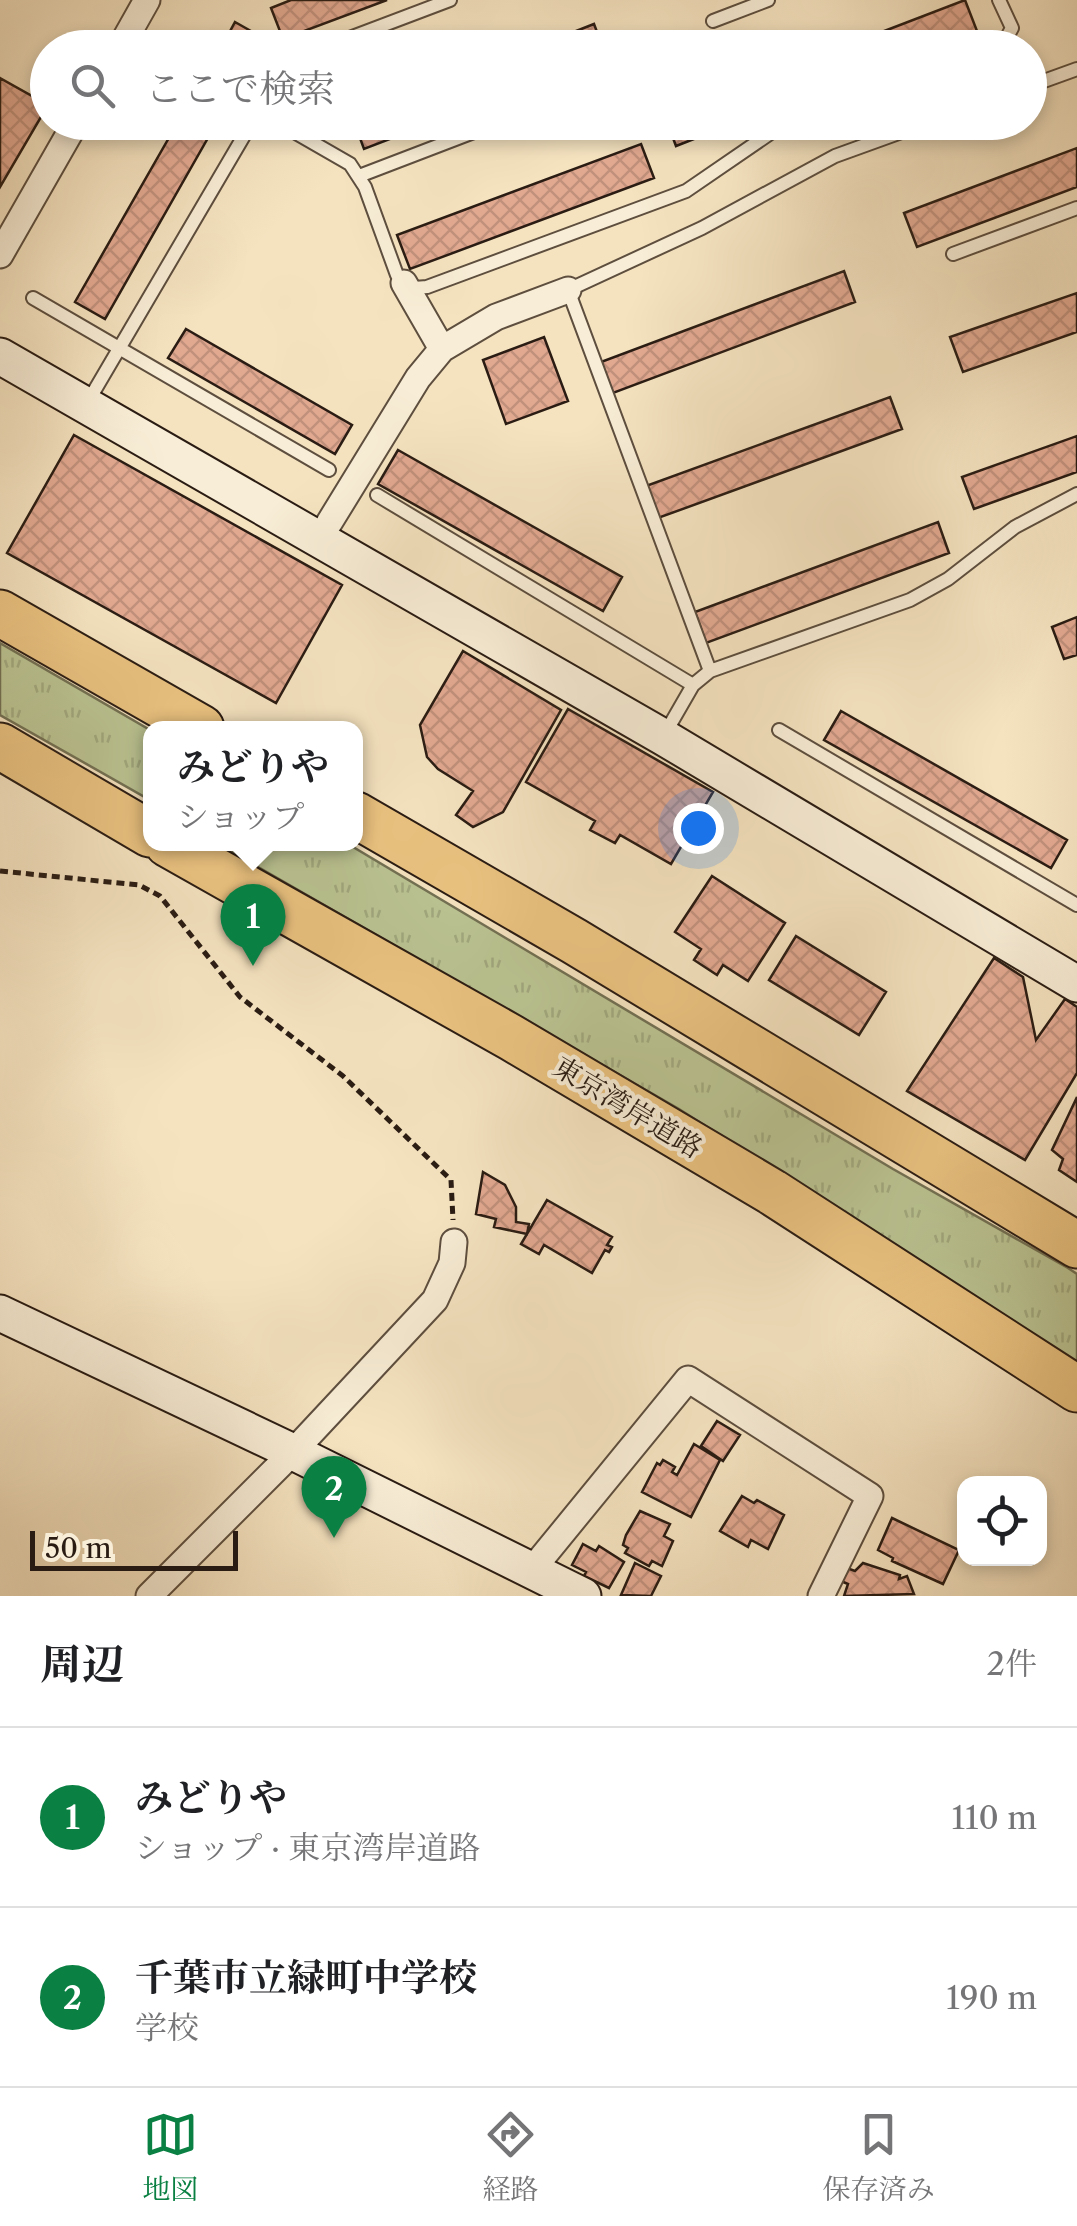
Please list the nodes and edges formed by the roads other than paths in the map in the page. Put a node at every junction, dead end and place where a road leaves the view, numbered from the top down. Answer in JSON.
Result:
{"nodes":[{"id":1,"x":147,"y":0,"type":"edge"},
{"id":2,"x":450,"y":0,"type":"edge"},
{"id":3,"x":768,"y":0,"type":"edge"},
{"id":4,"x":998,"y":0,"type":"edge"},
{"id":5,"x":713,"y":21,"type":"dead end"},
{"id":6,"x":130,"y":30,"type":"edge"},
{"id":7,"x":371,"y":30,"type":"edge"},
{"id":8,"x":1011,"y":30,"type":"edge"},
{"id":9,"x":1077,"y":69,"type":"edge"},
{"id":10,"x":1047,"y":80,"type":"edge"},
{"id":11,"x":66,"y":140,"type":"edge"},
{"id":12,"x":241,"y":140,"type":"edge"},
{"id":13,"x":309,"y":140,"type":"edge"},
{"id":14,"x":453,"y":140,"type":"edge"},
{"id":15,"x":760,"y":140,"type":"edge"},
{"id":16,"x":879,"y":140,"type":"edge"},
{"id":17,"x":359,"y":176,"type":"junction"},
{"id":18,"x":1077,"y":208,"type":"edge"},
{"id":19,"x":954,"y":254,"type":"dead end"},
{"id":20,"x":0,"y":255,"type":"edge"},
{"id":21,"x":404,"y":283,"type":"junction"},
{"id":22,"x":568,"y":290,"type":"junction"},
{"id":23,"x":33,"y":298,"type":"dead end"},
{"id":24,"x":120,"y":347,"type":"junction"},
{"id":25,"x":442,"y":348,"type":"junction"},
{"id":26,"x":0,"y":356,"type":"edge"},
{"id":27,"x":86,"y":405,"type":"junction"},
{"id":28,"x":329,"y":470,"type":"dead end"},
{"id":29,"x":1077,"y":494,"type":"edge"},
{"id":30,"x":377,"y":495,"type":"dead end"},
{"id":31,"x":329,"y":523,"type":"dead end"},
{"id":32,"x":0,"y":612,"type":"edge"},
{"id":33,"x":710,"y":671,"type":"junction"},
{"id":34,"x":693,"y":685,"type":"junction"},
{"id":35,"x":189,"y":721,"type":"edge"},
{"id":36,"x":779,"y":730,"type":"dead end"},
{"id":37,"x":662,"y":737,"type":"junction"},
{"id":38,"x":0,"y":746,"type":"edge"},
{"id":39,"x":363,"y":819,"type":"edge"},
{"id":40,"x":143,"y":830,"type":"edge"},
{"id":41,"x":180,"y":851,"type":"edge"},
{"id":42,"x":1077,"y":905,"type":"edge"},
{"id":43,"x":1077,"y":984,"type":"edge"},
{"id":44,"x":454,"y":1242,"type":"road end"},
{"id":45,"x":1077,"y":1246,"type":"edge"},
{"id":46,"x":4,"y":1322,"type":"edge"},
{"id":47,"x":1077,"y":1389,"type":"edge"},
{"id":48,"x":293,"y":1452,"type":"junction"},
{"id":49,"x":531,"y":1570,"type":"junction"},
{"id":50,"x":149,"y":1596,"type":"edge"},
{"id":51,"x":583,"y":1596,"type":"edge"},
{"id":52,"x":821,"y":1596,"type":"edge"}],
"edges":[{"from":1,"to":6,"type":"street"},
{"from":2,"to":7,"type":"lane"},
{"from":3,"to":5,"type":"lane"},
{"from":4,"to":8,"type":"lane"},
{"from":9,"to":10,"type":"lane"},
{"from":11,"to":20,"type":"street"},
{"from":12,"to":24,"type":"lane"},
{"from":13,"to":17,"type":"lane"},
{"from":14,"to":17,"type":"lane"},
{"from":15,"to":21,"type":"lane"},
{"from":16,"to":22,"type":"lane"},
{"from":17,"to":21,"type":"lane"},
{"from":18,"to":19,"type":"lane"},
{"from":21,"to":25,"type":"street"},
{"from":22,"to":25,"type":"street"},
{"from":22,"to":33,"type":"lane"},
{"from":23,"to":24,"type":"lane"},
{"from":24,"to":27,"type":"lane"},
{"from":24,"to":28,"type":"lane"},
{"from":25,"to":31,"type":"street"},
{"from":26,"to":27,"type":"street"},
{"from":27,"to":37,"type":"street"},
{"from":29,"to":33,"type":"lane"},
{"from":30,"to":34,"type":"lane"},
{"from":32,"to":35,"type":"highway"},
{"from":33,"to":34,"type":"lane"},
{"from":34,"to":37,"type":"lane"},
{"from":36,"to":42,"type":"lane"},
{"from":37,"to":43,"type":"street"},
{"from":38,"to":40,"type":"highway"},
{"from":39,"to":45,"type":"highway"},
{"from":41,"to":47,"type":"highway","name":"東京湾岸道路"},
{"from":44,"to":48,"type":"street"},
{"from":46,"to":48,"type":"street"},
{"from":48,"to":49,"type":"street"},
{"from":48,"to":50,"type":"street"},
{"from":49,"to":51,"type":"street"},
{"from":49,"to":52,"type":"street"}]}
